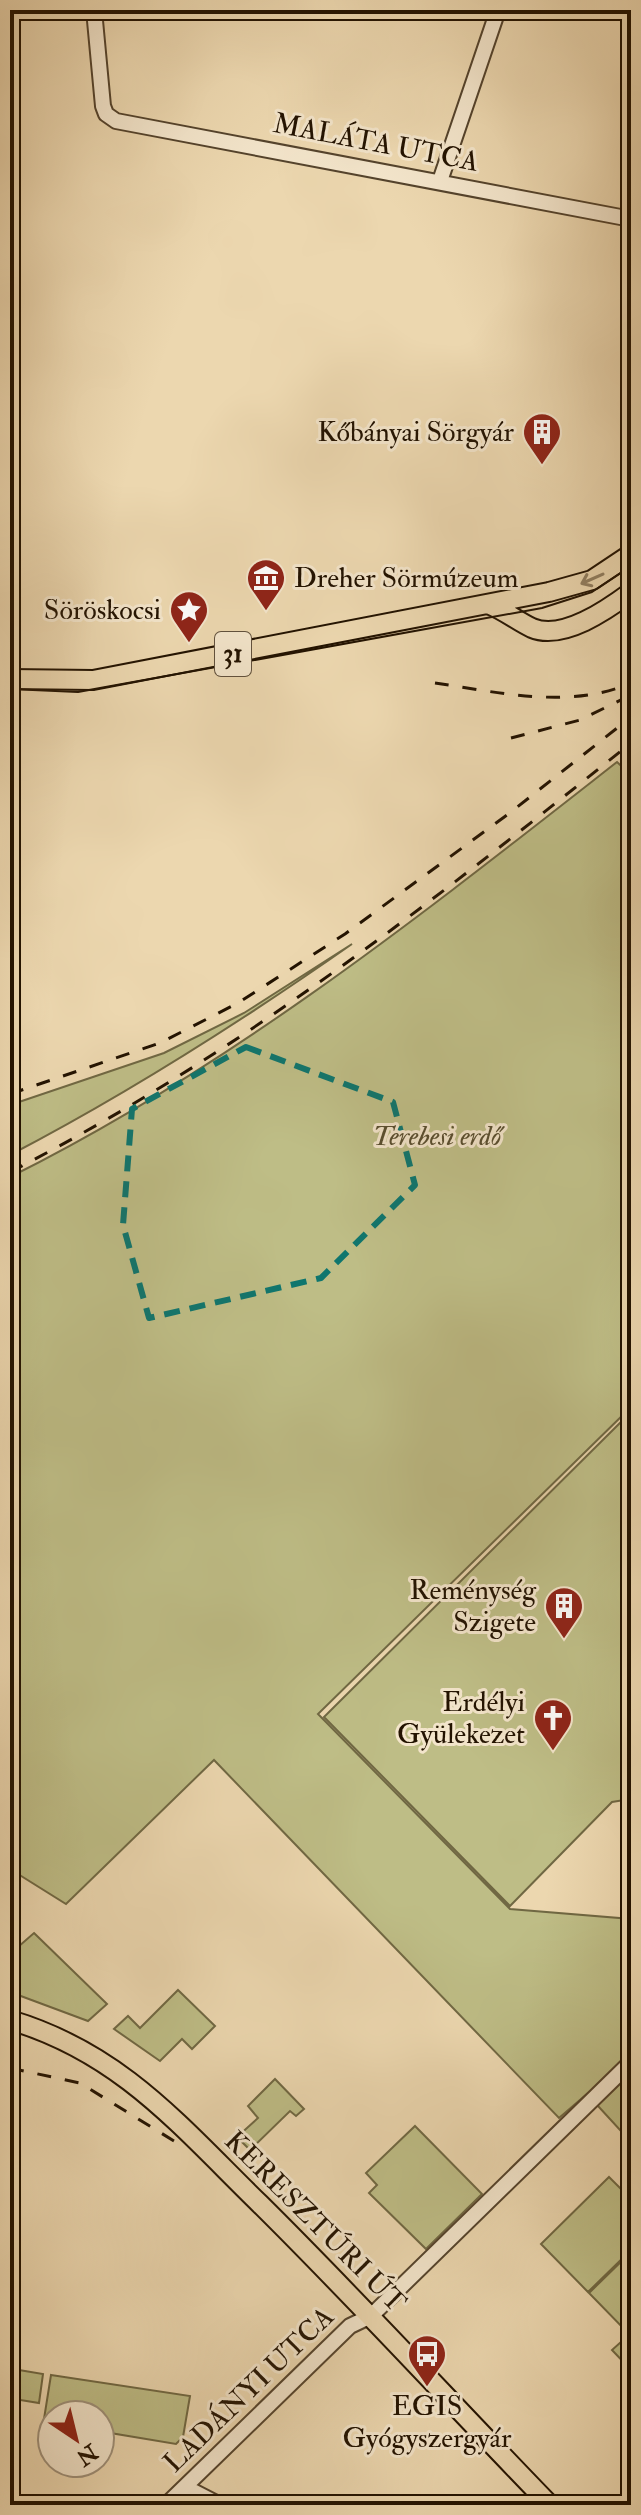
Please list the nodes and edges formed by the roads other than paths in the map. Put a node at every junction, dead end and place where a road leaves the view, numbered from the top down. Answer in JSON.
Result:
{"nodes":[{"id":1,"x":94,"y":10,"type":"edge"},
{"id":2,"x":498,"y":10,"type":"edge"},
{"id":3,"x":440,"y":181,"type":"junction"},
{"id":4,"x":631,"y":219,"type":"edge"},
{"id":5,"x":631,"y":554,"type":"edge"},
{"id":6,"x":549,"y":592,"type":"junction"},
{"id":7,"x":631,"y":592,"type":"edge"},
{"id":8,"x":488,"y":604,"type":"junction"},
{"id":9,"x":532,"y":628,"type":"junction"},
{"id":10,"x":10,"y":679,"type":"edge"},
{"id":11,"x":10,"y":2020,"type":"edge"},
{"id":12,"x":631,"y":2062,"type":"edge"},
{"id":13,"x":371,"y":2316,"type":"junction"},
{"id":14,"x":185,"y":2487,"type":"junction"},
{"id":15,"x":538,"y":2501,"type":"edge"},
{"id":16,"x":166,"y":2505,"type":"edge"},
{"id":17,"x":220,"y":2505,"type":"edge"}],
"edges":[{"from":1,"to":3,"type":"street","name":"MALÁTA UTCA"},
{"from":2,"to":3,"type":"street"},
{"from":3,"to":4,"type":"street","name":"MALÁTA UTCA"},
{"from":5,"to":6,"type":"main road","number":"31","one_way":true},
{"from":6,"to":8,"type":"main road","number":"31"},
{"from":6,"to":9,"type":"main road"},
{"from":7,"to":9,"type":"main road"},
{"from":8,"to":9,"type":"main road"},
{"from":8,"to":10,"type":"main road","number":"31"},
{"from":11,"to":13,"type":"main road","name":"KERESZTÚRI ÚT"},
{"from":12,"to":13,"type":"street","name":"LADÁNYI UTCA"},
{"from":13,"to":14,"type":"street","name":"LADÁNYI UTCA"},
{"from":13,"to":15,"type":"main road","name":"KERESZTÚRI ÚT"},
{"from":14,"to":16,"type":"street","name":"LADÁNYI UTCA"},
{"from":14,"to":17,"type":"street"}]}
